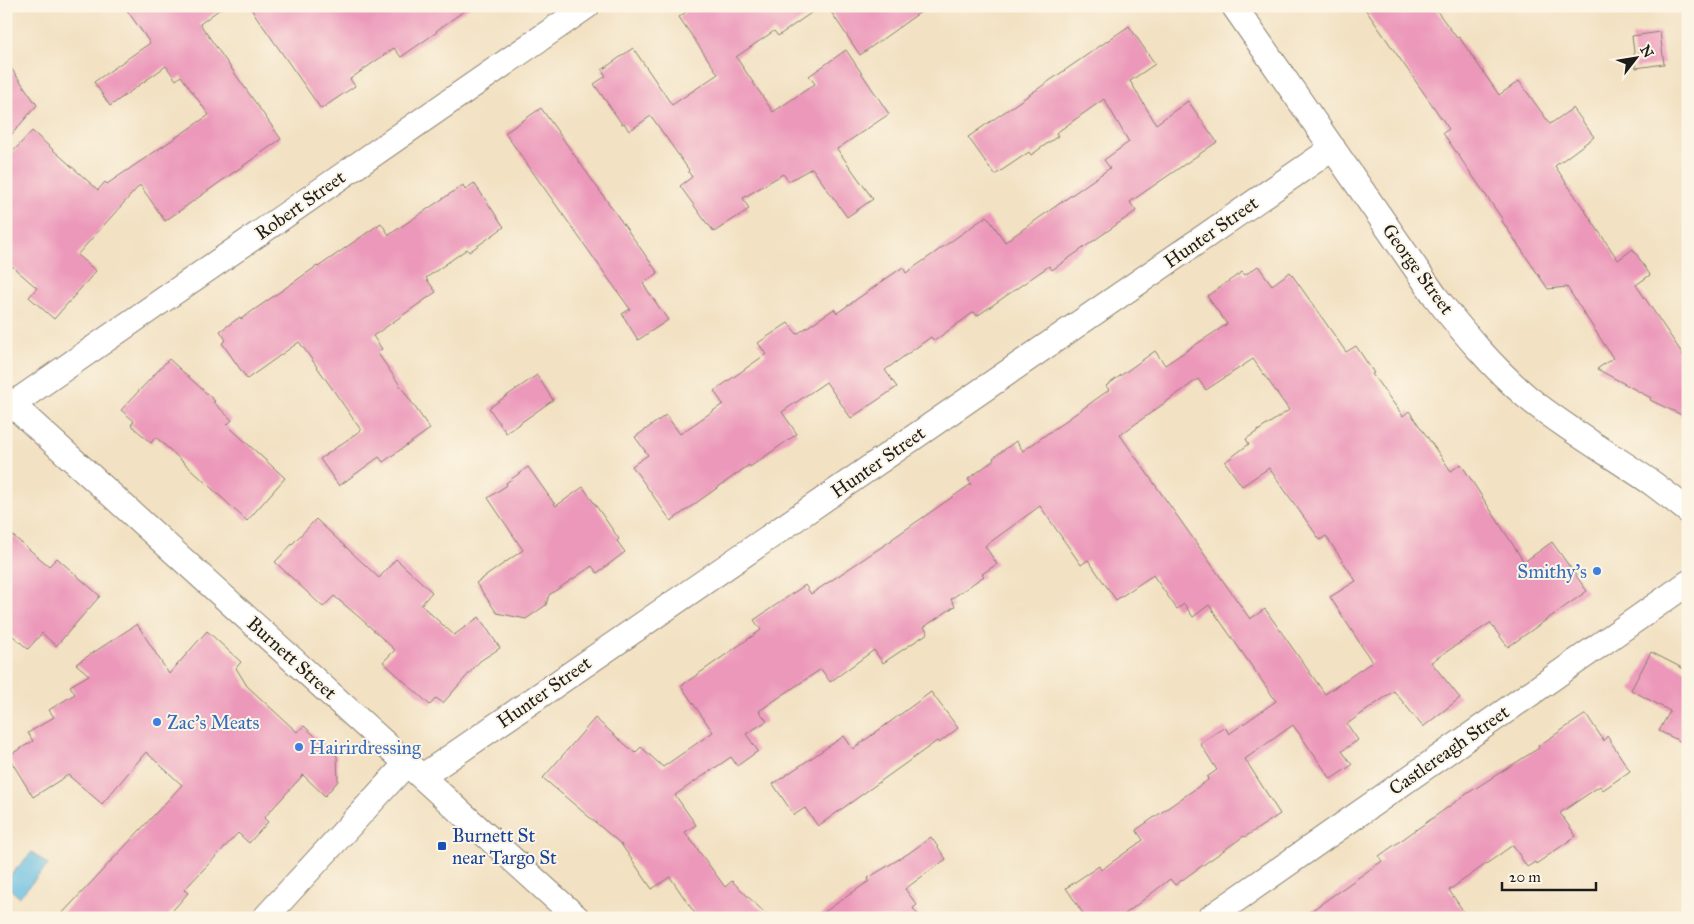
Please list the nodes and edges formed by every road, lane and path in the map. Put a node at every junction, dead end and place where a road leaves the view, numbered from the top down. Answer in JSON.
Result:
{"nodes":[{"id":1,"x":587,"y":6,"type":"edge"},
{"id":2,"x":1234,"y":6,"type":"edge"},
{"id":3,"x":1333,"y":148,"type":"junction"},
{"id":4,"x":9,"y":402,"type":"edge"},
{"id":5,"x":1652,"y":483,"type":"junction"},
{"id":6,"x":1688,"y":497,"type":"edge"},
{"id":7,"x":1688,"y":511,"type":"edge"},
{"id":8,"x":1688,"y":583,"type":"edge"},
{"id":9,"x":415,"y":770,"type":"junction"},
{"id":10,"x":265,"y":918,"type":"edge"},
{"id":11,"x":577,"y":918,"type":"edge"},
{"id":12,"x":1210,"y":918,"type":"edge"}],
"edges":[{"from":1,"to":4,"type":"street","name":"Robert Street"},
{"from":2,"to":3,"type":"street","name":"George Street"},
{"from":3,"to":5,"type":"street","name":"George Street"},
{"from":3,"to":9,"type":"street","name":"Hunter Street"},
{"from":4,"to":9,"type":"street","name":"Burnett Street"},
{"from":5,"to":6,"type":"street","name":"George Street"},
{"from":5,"to":7,"type":"street","name":"George Street"},
{"from":8,"to":12,"type":"street","name":"Castlereagh Street"},
{"from":9,"to":10,"type":"street","name":"Hunter Street"},
{"from":9,"to":11,"type":"street","name":"Burnett Street"}]}
